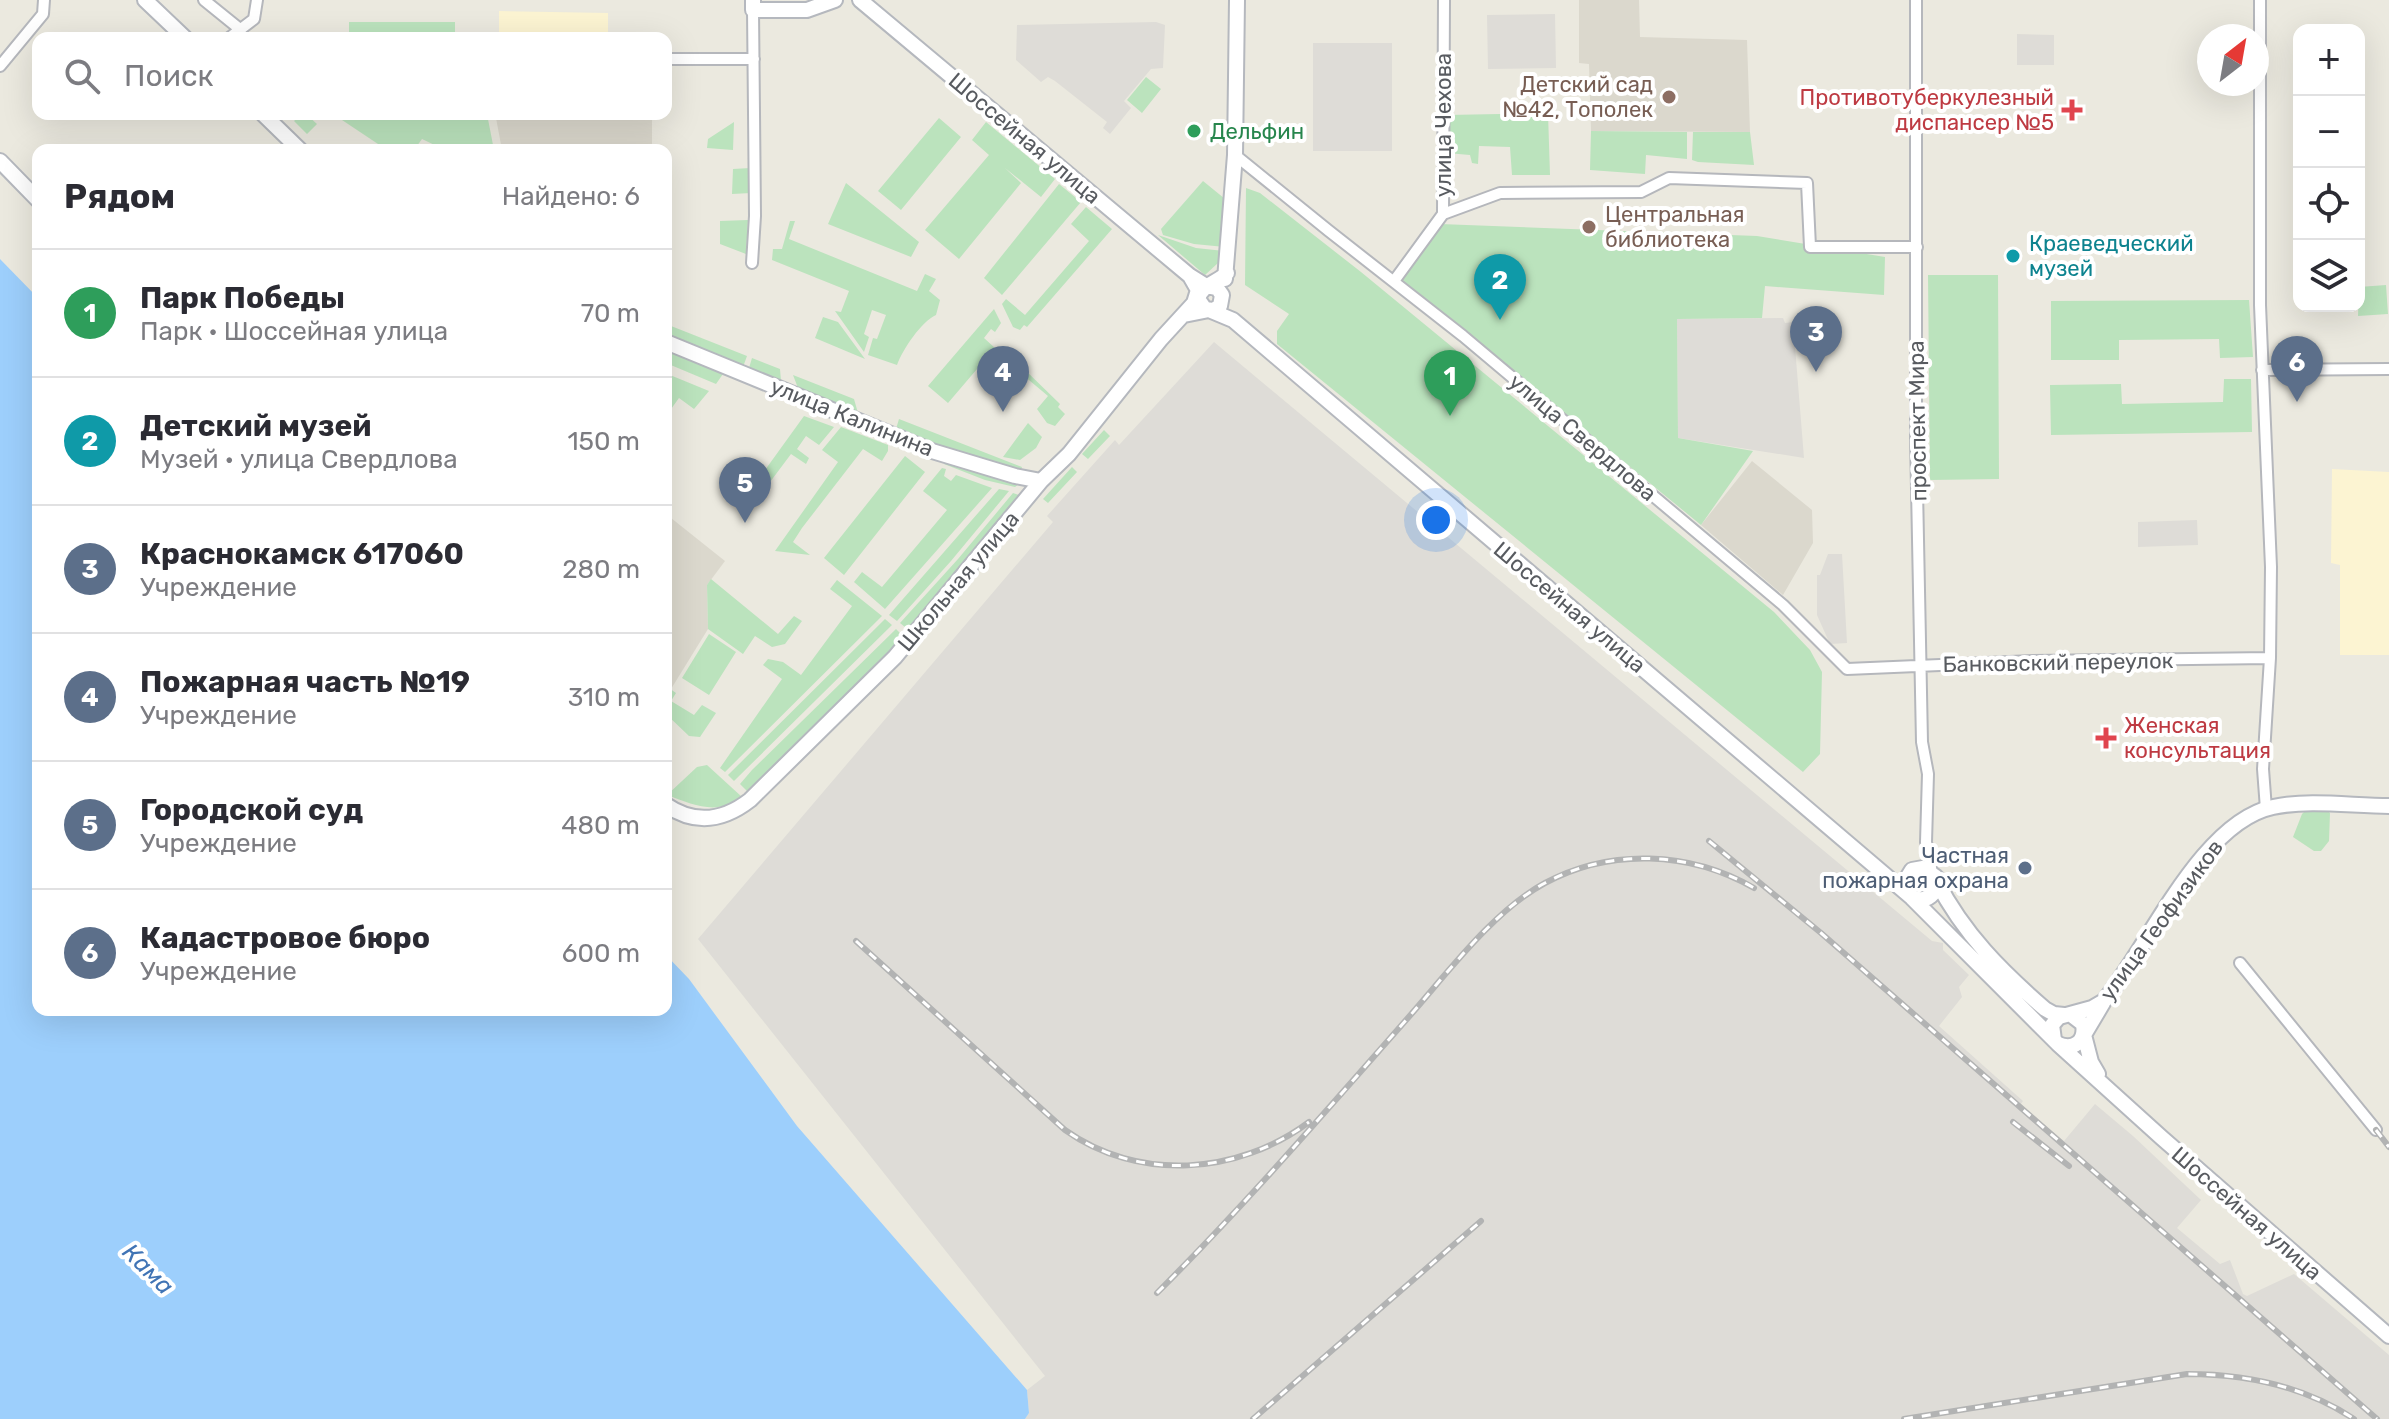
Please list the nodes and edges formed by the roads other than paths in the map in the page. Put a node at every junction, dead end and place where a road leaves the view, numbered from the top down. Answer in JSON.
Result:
{"nodes":[{"id":1,"x":44,"y":0,"type":"edge"},
{"id":2,"x":145,"y":0,"type":"edge"},
{"id":3,"x":204,"y":0,"type":"edge"},
{"id":4,"x":257,"y":0,"type":"edge"},
{"id":5,"x":835,"y":0,"type":"edge"},
{"id":6,"x":860,"y":0,"type":"edge"},
{"id":7,"x":1237,"y":0,"type":"edge"},
{"id":8,"x":1444,"y":0,"type":"edge"},
{"id":9,"x":1916,"y":0,"type":"edge"},
{"id":10,"x":2260,"y":0,"type":"edge"},
{"id":11,"x":753,"y":5,"type":"edge"},
{"id":12,"x":241,"y":30,"type":"junction"},
{"id":13,"x":179,"y":32,"type":"edge"},
{"id":14,"x":238,"y":32,"type":"edge"},
{"id":15,"x":672,"y":59,"type":"edge"},
{"id":16,"x":754,"y":59,"type":"junction"},
{"id":17,"x":0,"y":66,"type":"edge"},
{"id":18,"x":269,"y":120,"type":"edge"},
{"id":19,"x":294,"y":144,"type":"edge"},
{"id":20,"x":1235,"y":155,"type":"junction"},
{"id":21,"x":0,"y":161,"type":"edge"},
{"id":22,"x":32,"y":194,"type":"edge"},
{"id":23,"x":1443,"y":214,"type":"junction"},
{"id":24,"x":1917,"y":247,"type":"junction"},
{"id":25,"x":752,"y":263,"type":"dead end"},
{"id":26,"x":1227,"y":273,"type":"junction"},
{"id":27,"x":1394,"y":281,"type":"junction"},
{"id":28,"x":1202,"y":291,"type":"junction"},
{"id":29,"x":1222,"y":295,"type":"junction"},
{"id":30,"x":1209,"y":310,"type":"junction"},
{"id":31,"x":1184,"y":315,"type":"junction"},
{"id":32,"x":1233,"y":320,"type":"junction"},
{"id":33,"x":672,"y":344,"type":"edge"},
{"id":34,"x":2389,"y":369,"type":"edge"},
{"id":35,"x":2262,"y":370,"type":"junction"},
{"id":36,"x":1041,"y":481,"type":"junction"},
{"id":37,"x":2270,"y":658,"type":"junction"},
{"id":38,"x":1921,"y":664,"type":"junction"},
{"id":39,"x":1847,"y":669,"type":"joint"},
{"id":40,"x":2389,"y":806,"type":"edge"},
{"id":41,"x":672,"y":809,"type":"edge"},
{"id":42,"x":2266,"y":809,"type":"junction"},
{"id":43,"x":1926,"y":842,"type":"junction"},
{"id":44,"x":1912,"y":870,"type":"junction"},
{"id":45,"x":1884,"y":872,"type":"junction"},
{"id":46,"x":1935,"y":878,"type":"junction"},
{"id":47,"x":1909,"y":895,"type":"junction"},
{"id":48,"x":2240,"y":963,"type":"dead end"},
{"id":49,"x":2104,"y":1001,"type":"junction"},
{"id":50,"x":2067,"y":1014,"type":"junction"},
{"id":51,"x":2084,"y":1035,"type":"junction"},
{"id":52,"x":2056,"y":1042,"type":"junction"},
{"id":53,"x":2107,"y":1088,"type":"junction"},
{"id":54,"x":2376,"y":1130,"type":"dead end"},
{"id":55,"x":2389,"y":1336,"type":"edge"}],
"edges":[{"from":1,"to":17,"type":"street"},
{"from":2,"to":13,"type":"main road"},
{"from":3,"to":12,"type":"street"},
{"from":4,"to":12,"type":"street"},
{"from":5,"to":11,"type":"main road"},
{"from":6,"to":28,"type":"main road","name":"Шоссейная улица"},
{"from":7,"to":20,"type":"main road"},
{"from":8,"to":23,"type":"street","name":"улица Чехова"},
{"from":9,"to":24,"type":"street","name":"проспект Мира"},
{"from":10,"to":35,"type":"street"},
{"from":11,"to":16,"type":"street"},
{"from":12,"to":14,"type":"street"},
{"from":15,"to":16,"type":"street"},
{"from":16,"to":25,"type":"street"},
{"from":18,"to":19,"type":"main road"},
{"from":20,"to":26,"type":"main road"},
{"from":20,"to":27,"type":"street","name":"улица Свердлова"},
{"from":21,"to":22,"type":"main road"},
{"from":23,"to":24,"type":"street"},
{"from":23,"to":27,"type":"street","name":"улица Чехова"},
{"from":24,"to":38,"type":"street","name":"проспект Мира"},
{"from":26,"to":28,"type":"main road"},
{"from":26,"to":29,"type":"main road"},
{"from":27,"to":39,"type":"street","name":"улица Свердлова"},
{"from":28,"to":29,"type":"main road"},
{"from":28,"to":30,"type":"main road"},
{"from":28,"to":31,"type":"main road","name":"Школьная улица"},
{"from":29,"to":30,"type":"main road"},
{"from":29,"to":32,"type":"main road"},
{"from":30,"to":31,"type":"main road"},
{"from":30,"to":32,"type":"main road"},
{"from":31,"to":36,"type":"main road","name":"Школьная улица"},
{"from":32,"to":45,"type":"main road","name":"Шоссейная улица"},
{"from":33,"to":36,"type":"main road","name":"улица Калинина"},
{"from":34,"to":35,"type":"street"},
{"from":35,"to":37,"type":"street"},
{"from":36,"to":41,"type":"main road","name":"Школьная улица"},
{"from":37,"to":38,"type":"street","name":"Банковский переулок"},
{"from":37,"to":42,"type":"street"},
{"from":38,"to":39,"type":"street","name":"Банковский переулок"},
{"from":38,"to":43,"type":"street","name":"проспект Мира"},
{"from":40,"to":42,"type":"main road","name":"улица Геофизиков"},
{"from":42,"to":49,"type":"main road","name":"улица Геофизиков"},
{"from":43,"to":44,"type":"street","name":"проспект Мира"},
{"from":43,"to":46,"type":"street","name":"проспект Мира"},
{"from":44,"to":45,"type":"main road"},
{"from":44,"to":46,"type":"main road"},
{"from":44,"to":47,"type":"main road"},
{"from":45,"to":47,"type":"main road","name":"Шоссейная улица"},
{"from":46,"to":47,"type":"main road"},
{"from":46,"to":50,"type":"main road"},
{"from":47,"to":52,"type":"main road","name":"Шоссейная улица"},
{"from":48,"to":54,"type":"street"},
{"from":49,"to":50,"type":"main road","name":"улица Геофизиков"},
{"from":49,"to":51,"type":"main road"},
{"from":50,"to":51,"type":"main road"},
{"from":50,"to":52,"type":"main road"},
{"from":51,"to":52,"type":"main road"},
{"from":51,"to":53,"type":"main road","name":"Шоссейная улица"},
{"from":52,"to":53,"type":"main road","name":"Шоссейная улица"},
{"from":53,"to":55,"type":"main road","name":"Шоссейная улица"}]}
